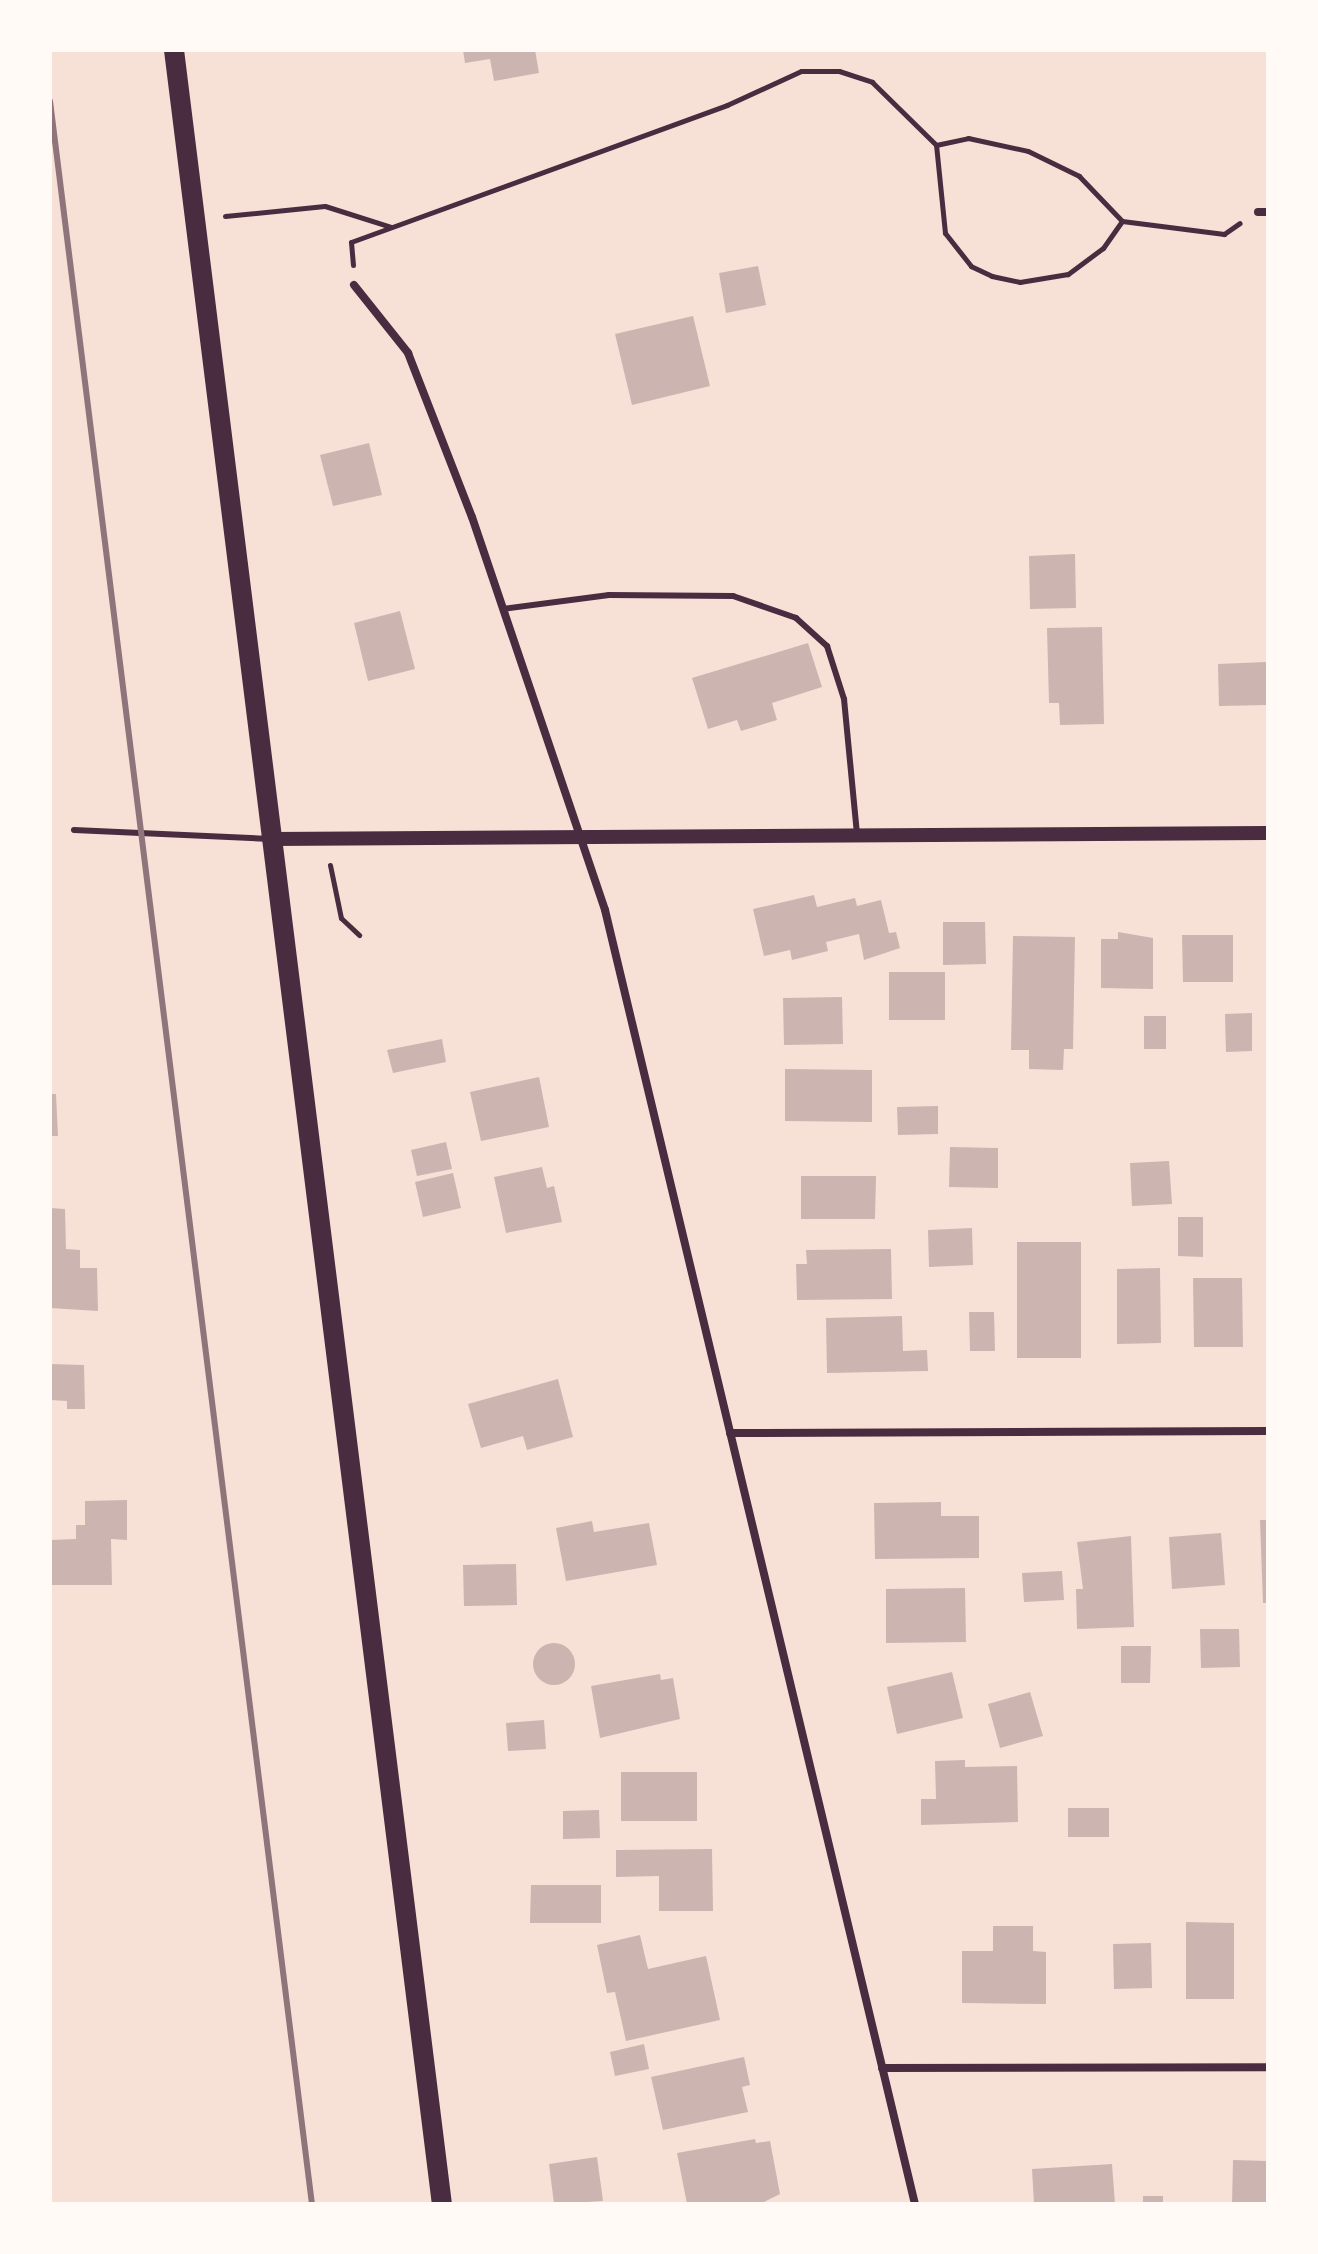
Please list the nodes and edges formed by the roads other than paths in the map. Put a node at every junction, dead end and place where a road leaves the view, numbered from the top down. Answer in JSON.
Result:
{"nodes":[{"id":1,"x":174,"y":50,"type":"edge"},
{"id":2,"x":1258,"y":212,"type":"road end"},
{"id":3,"x":1268,"y":212,"type":"edge"},
{"id":4,"x":354,"y":285,"type":"road end"},
{"id":5,"x":503,"y":609,"type":"junction"},
{"id":6,"x":74,"y":830,"type":"dead end"},
{"id":7,"x":1268,"y":833,"type":"edge"},
{"id":8,"x":858,"y":837,"type":"junction"},
{"id":9,"x":272,"y":839,"type":"junction"},
{"id":10,"x":580,"y":839,"type":"junction"},
{"id":11,"x":1268,"y":1431,"type":"edge"},
{"id":12,"x":730,"y":1433,"type":"junction"},
{"id":13,"x":1268,"y":2067,"type":"edge"},
{"id":14,"x":882,"y":2068,"type":"junction"},
{"id":15,"x":442,"y":2204,"type":"edge"},
{"id":16,"x":915,"y":2204,"type":"edge"}],
"edges":[{"from":1,"to":9,"type":"main road"},
{"from":2,"to":3,"type":"street"},
{"from":4,"to":5,"type":"street"},
{"from":5,"to":8,"type":"lane"},
{"from":5,"to":10,"type":"street"},
{"from":6,"to":9,"type":"lane"},
{"from":7,"to":8,"type":"street"},
{"from":8,"to":10,"type":"street"},
{"from":9,"to":10,"type":"street"},
{"from":9,"to":15,"type":"main road"},
{"from":10,"to":12,"type":"street"},
{"from":11,"to":12,"type":"street"},
{"from":12,"to":14,"type":"street"},
{"from":13,"to":14,"type":"street"},
{"from":14,"to":16,"type":"street"}]}
